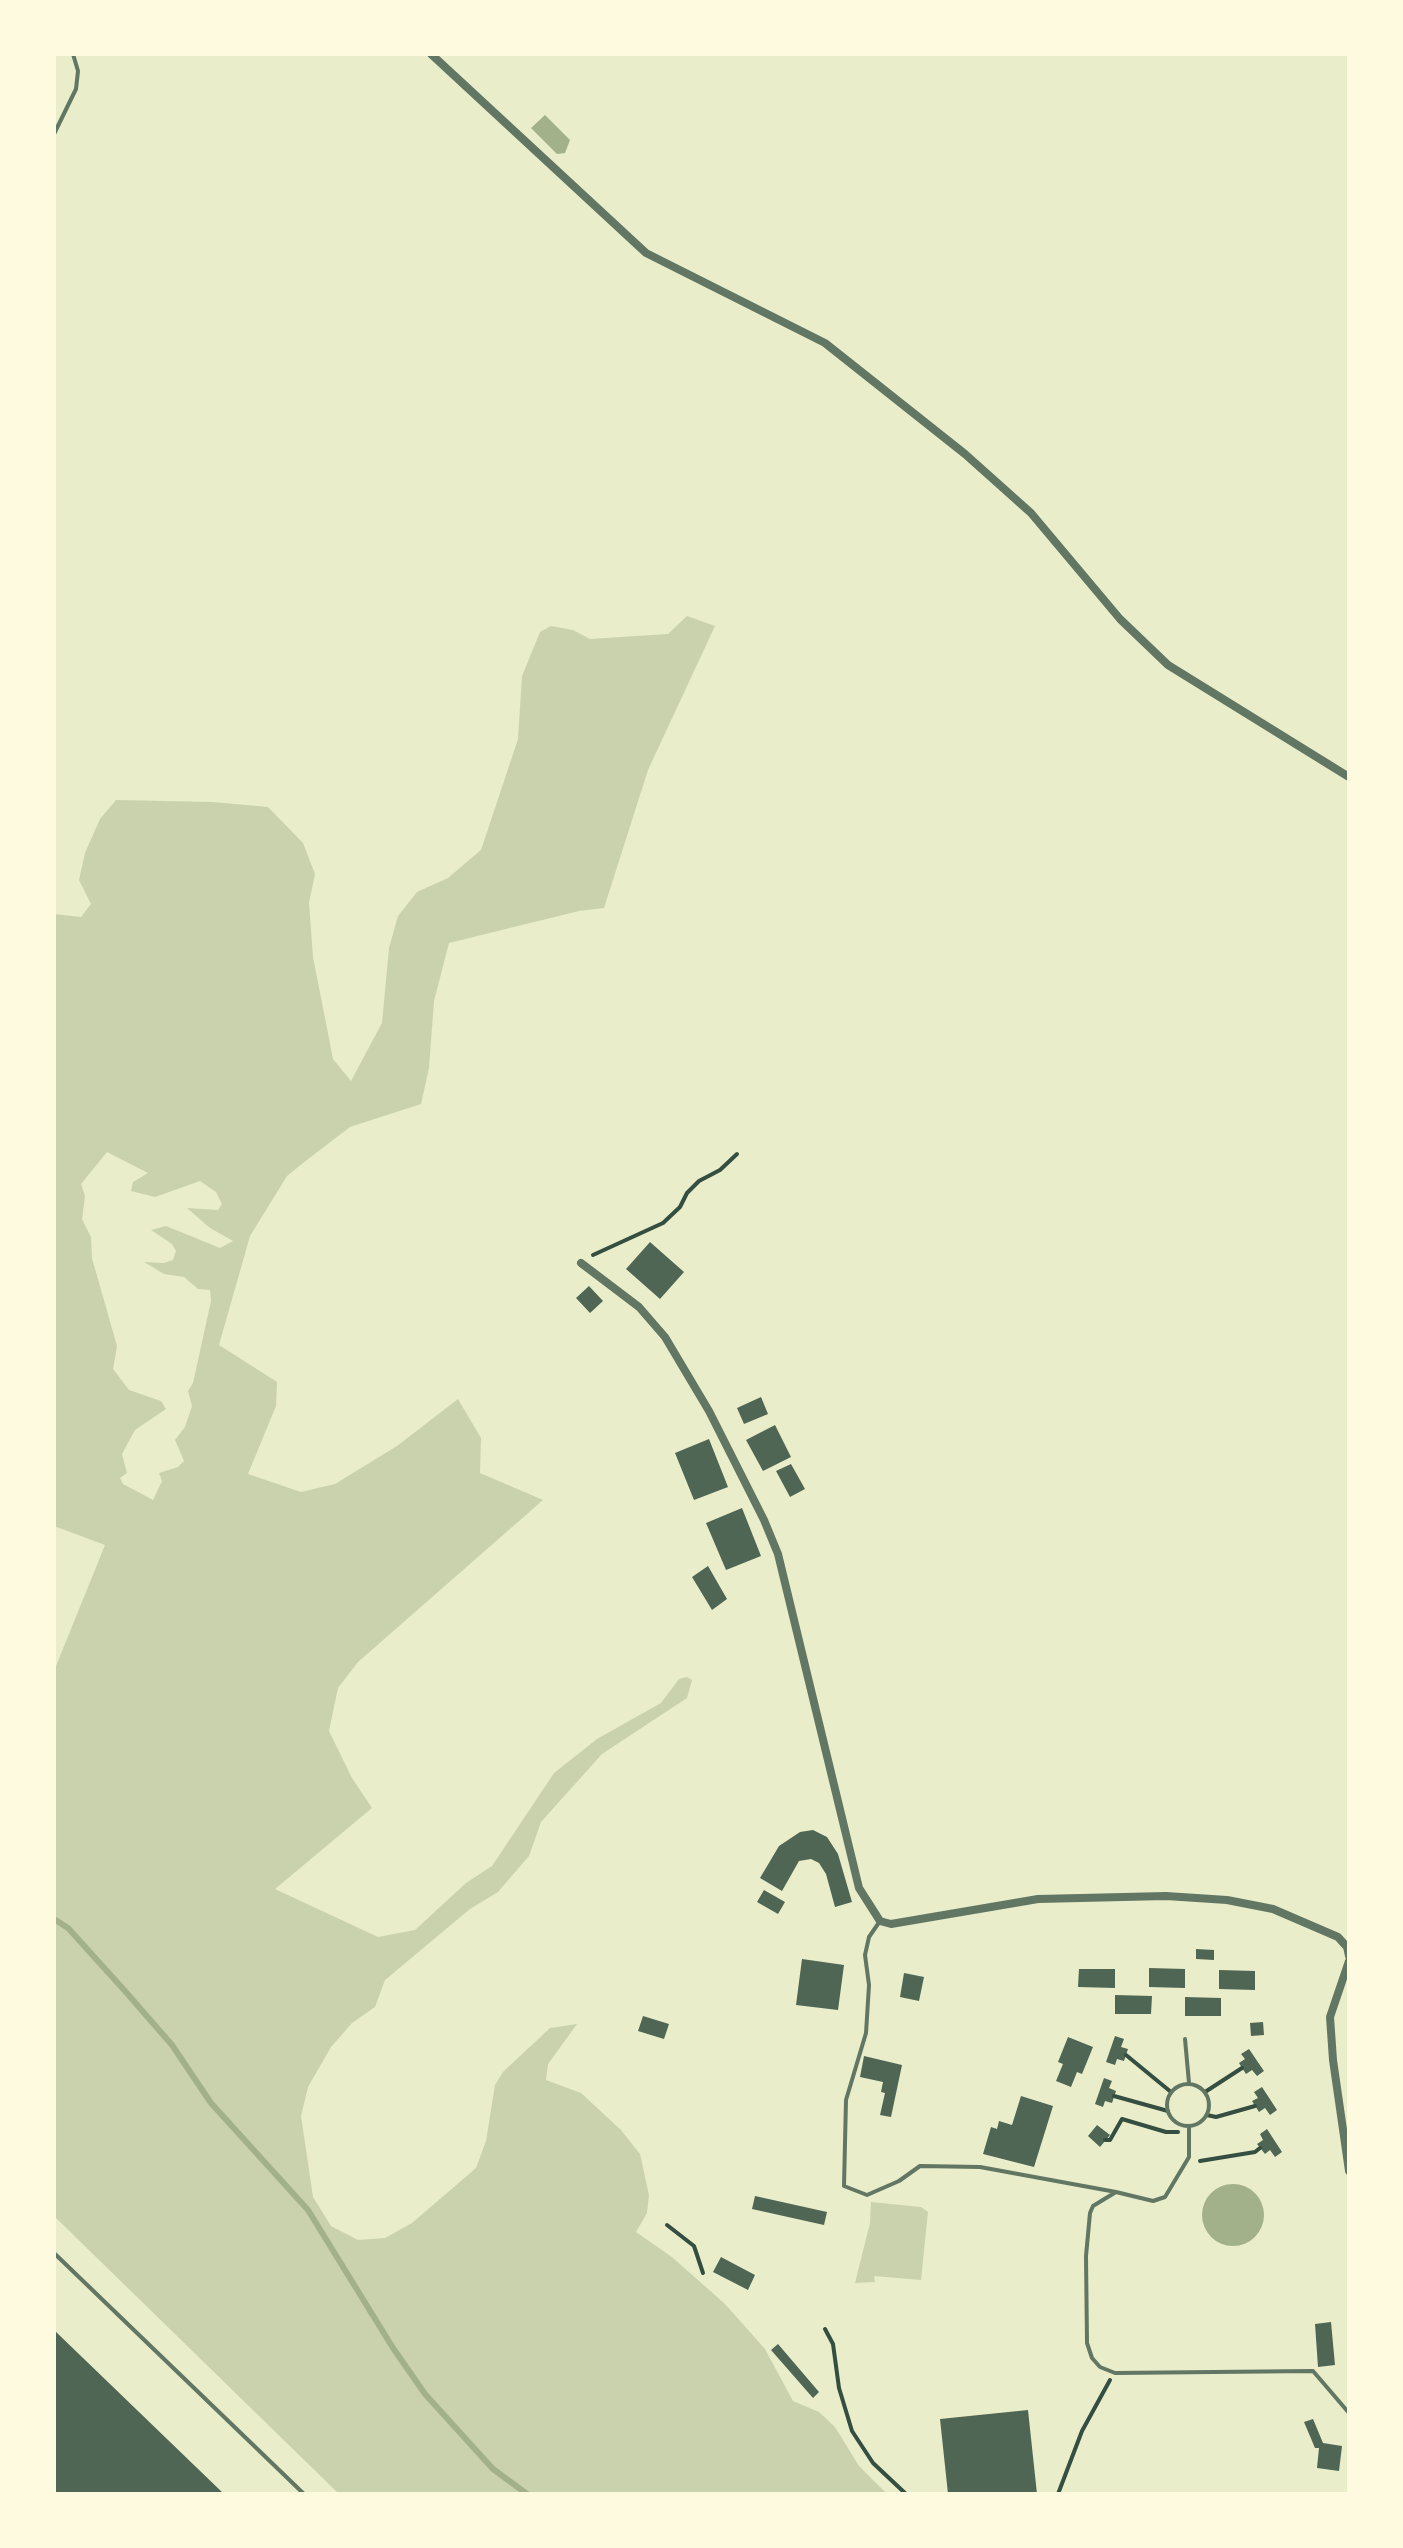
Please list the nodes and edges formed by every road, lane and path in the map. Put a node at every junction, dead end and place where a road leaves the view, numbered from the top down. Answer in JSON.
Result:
{"nodes":[{"id":1,"x":73,"y":54,"type":"edge"},
{"id":2,"x":431,"y":54,"type":"edge"},
{"id":3,"x":54,"y":134,"type":"edge"},
{"id":4,"x":54,"y":415,"type":"edge"},
{"id":5,"x":54,"y":538,"type":"edge"},
{"id":6,"x":1349,"y":777,"type":"edge"},
{"id":7,"x":737,"y":1154,"type":"dead end"},
{"id":8,"x":581,"y":1263,"type":"joint"},
{"id":9,"x":880,"y":1921,"type":"junction"},
{"id":10,"x":1349,"y":1958,"type":"edge"},
{"id":11,"x":1185,"y":2039,"type":"dead end"},
{"id":12,"x":1126,"y":2055,"type":"dead end"},
{"id":13,"x":1242,"y":2068,"type":"dead end"},
{"id":14,"x":1189,"y":2083,"type":"junction"},
{"id":15,"x":1171,"y":2092,"type":"junction"},
{"id":16,"x":1205,"y":2092,"type":"junction"},
{"id":17,"x":1114,"y":2096,"type":"dead end"},
{"id":18,"x":1255,"y":2106,"type":"dead end"},
{"id":19,"x":1168,"y":2111,"type":"junction"},
{"id":20,"x":1207,"y":2115,"type":"junction"},
{"id":21,"x":1189,"y":2129,"type":"junction"},
{"id":22,"x":1105,"y":2140,"type":"dead end"},
{"id":23,"x":1260,"y":2148,"type":"dead end"},
{"id":24,"x":1185,"y":2163,"type":"junction"},
{"id":25,"x":1349,"y":2171,"type":"edge"},
{"id":26,"x":1116,"y":2192,"type":"junction"},
{"id":27,"x":667,"y":2225,"type":"dead end"},
{"id":28,"x":54,"y":2253,"type":"edge"},
{"id":29,"x":703,"y":2273,"type":"dead end"},
{"id":30,"x":825,"y":2329,"type":"dead end"},
{"id":31,"x":1115,"y":2373,"type":"junction"},
{"id":32,"x":1349,"y":2413,"type":"edge"},
{"id":33,"x":304,"y":2494,"type":"edge"},
{"id":34,"x":906,"y":2494,"type":"edge"},
{"id":35,"x":1058,"y":2494,"type":"edge"}],
"edges":[{"from":1,"to":3,"type":"lane"},
{"from":2,"to":6,"type":"street"},
{"from":4,"to":5,"type":"lane"},
{"from":7,"to":8,"type":"path"},
{"from":8,"to":9,"type":"street"},
{"from":9,"to":10,"type":"street"},
{"from":9,"to":26,"type":"lane"},
{"from":10,"to":25,"type":"street"},
{"from":11,"to":14,"type":"lane"},
{"from":12,"to":15,"type":"path"},
{"from":13,"to":16,"type":"path"},
{"from":14,"to":15,"type":"lane"},
{"from":14,"to":16,"type":"lane"},
{"from":15,"to":19,"type":"lane"},
{"from":16,"to":20,"type":"lane"},
{"from":17,"to":19,"type":"path"},
{"from":18,"to":20,"type":"path"},
{"from":19,"to":21,"type":"lane"},
{"from":20,"to":21,"type":"lane"},
{"from":21,"to":22,"type":"path"},
{"from":21,"to":24,"type":"lane"},
{"from":23,"to":24,"type":"path"},
{"from":24,"to":26,"type":"lane"},
{"from":26,"to":31,"type":"lane"},
{"from":27,"to":29,"type":"path"},
{"from":28,"to":33,"type":"lane"},
{"from":30,"to":34,"type":"path"},
{"from":31,"to":32,"type":"lane"},
{"from":31,"to":35,"type":"path"}]}
